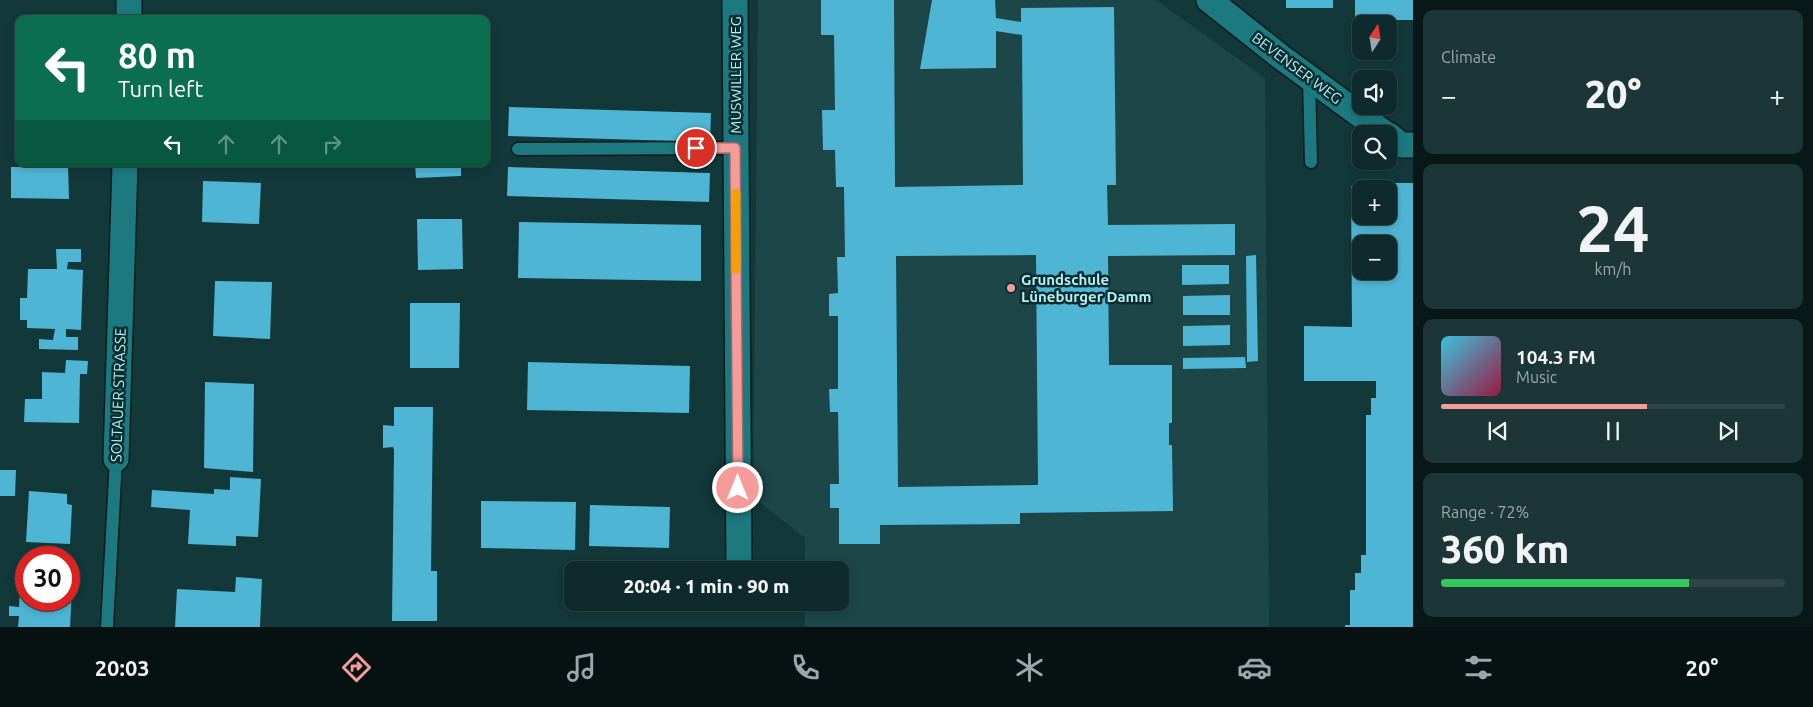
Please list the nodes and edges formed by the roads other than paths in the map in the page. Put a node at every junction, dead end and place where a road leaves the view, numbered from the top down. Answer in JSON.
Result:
{"nodes":[{"id":1,"x":129,"y":0,"type":"edge"},
{"id":2,"x":736,"y":0,"type":"edge"},
{"id":3,"x":1209,"y":0,"type":"edge"},
{"id":4,"x":128,"y":15,"type":"edge"},
{"id":5,"x":1309,"y":78,"type":"junction"},
{"id":6,"x":1374,"y":125,"type":"edge"},
{"id":7,"x":1397,"y":141,"type":"edge"},
{"id":8,"x":1413,"y":144,"type":"edge"},
{"id":9,"x":735,"y":148,"type":"junction"},
{"id":10,"x":518,"y":150,"type":"dead end"},
{"id":11,"x":1311,"y":162,"type":"dead end"},
{"id":12,"x":125,"y":167,"type":"edge"},
{"id":13,"x":116,"y":459,"type":"joint"},
{"id":14,"x":739,"y":561,"type":"edge"},
{"id":15,"x":106,"y":627,"type":"edge"}],
"edges":[{"from":1,"to":4,"type":"street"},
{"from":2,"to":9,"type":"street","name":"MUSWILLER WEG"},
{"from":3,"to":5,"type":"street","name":"BEVENSER WEG"},
{"from":5,"to":6,"type":"street","name":"BEVENSER WEG"},
{"from":5,"to":11,"type":"lane"},
{"from":7,"to":8,"type":"street","name":"BEVENSER WEG"},
{"from":9,"to":10,"type":"lane"},
{"from":9,"to":14,"type":"street","name":"MUSWILLER WEG"},
{"from":12,"to":13,"type":"street","name":"SOLTAUER STRASSE"},
{"from":13,"to":15,"type":"lane","name":"SOLTAUER STRASSE"}]}
